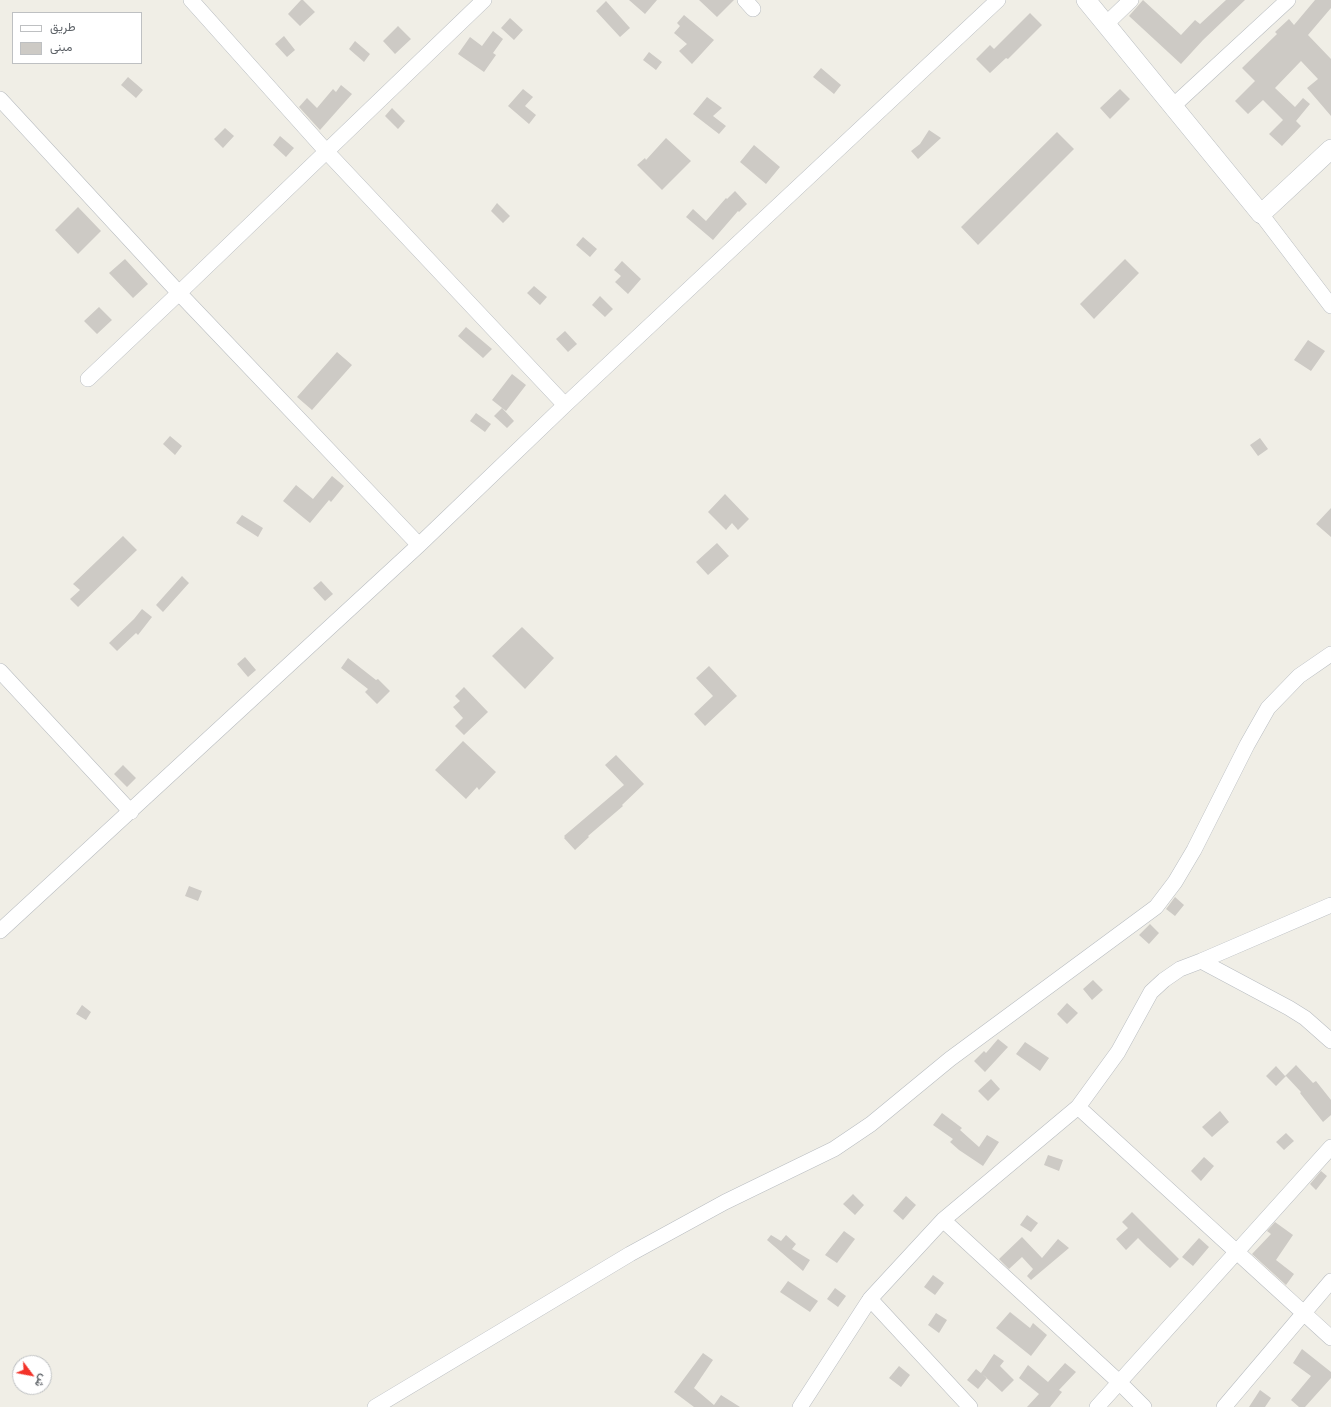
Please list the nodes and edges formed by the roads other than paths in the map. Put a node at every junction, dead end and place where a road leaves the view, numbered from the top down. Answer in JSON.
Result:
{"nodes":[{"id":1,"x":191,"y":0,"type":"edge"},
{"id":2,"x":484,"y":0,"type":"edge"},
{"id":3,"x":998,"y":0,"type":"edge"},
{"id":4,"x":1086,"y":0,"type":"edge"},
{"id":5,"x":1131,"y":0,"type":"edge"},
{"id":6,"x":1288,"y":0,"type":"edge"},
{"id":7,"x":1106,"y":24,"type":"junction"},
{"id":8,"x":0,"y":99,"type":"edge"},
{"id":9,"x":1173,"y":106,"type":"junction"},
{"id":10,"x":1331,"y":149,"type":"edge"},
{"id":11,"x":326,"y":151,"type":"junction"},
{"id":12,"x":1261,"y":214,"type":"junction"},
{"id":13,"x":179,"y":293,"type":"junction"},
{"id":14,"x":1331,"y":306,"type":"edge"},
{"id":15,"x":88,"y":379,"type":"dead end"},
{"id":16,"x":565,"y":405,"type":"junction"},
{"id":17,"x":419,"y":545,"type":"junction"},
{"id":18,"x":1331,"y":654,"type":"edge"},
{"id":19,"x":0,"y":671,"type":"edge"},
{"id":20,"x":131,"y":812,"type":"junction"},
{"id":21,"x":1331,"y":905,"type":"edge"},
{"id":22,"x":0,"y":931,"type":"edge"},
{"id":23,"x":1201,"y":961,"type":"junction"},
{"id":24,"x":1331,"y":1041,"type":"edge"},
{"id":25,"x":1078,"y":1107,"type":"junction"},
{"id":26,"x":1331,"y":1147,"type":"edge"},
{"id":27,"x":943,"y":1220,"type":"junction"},
{"id":28,"x":1237,"y":1252,"type":"junction"},
{"id":29,"x":1331,"y":1281,"type":"edge"},
{"id":30,"x":870,"y":1299,"type":"junction"},
{"id":31,"x":1304,"y":1313,"type":"junction"},
{"id":32,"x":1331,"y":1338,"type":"edge"},
{"id":33,"x":1119,"y":1382,"type":"junction"},
{"id":34,"x":967,"y":1406,"type":"edge"},
{"id":35,"x":375,"y":1407,"type":"edge"},
{"id":36,"x":800,"y":1407,"type":"edge"},
{"id":37,"x":1097,"y":1407,"type":"edge"},
{"id":38,"x":1144,"y":1407,"type":"edge"},
{"id":39,"x":1224,"y":1407,"type":"edge"}],
"edges":[{"from":1,"to":11,"type":"street"},
{"from":2,"to":11,"type":"street"},
{"from":3,"to":16,"type":"street"},
{"from":4,"to":7,"type":"street"},
{"from":5,"to":7,"type":"street"},
{"from":6,"to":9,"type":"street"},
{"from":7,"to":9,"type":"street"},
{"from":8,"to":13,"type":"street"},
{"from":9,"to":12,"type":"street"},
{"from":10,"to":12,"type":"street"},
{"from":11,"to":13,"type":"street"},
{"from":11,"to":16,"type":"street"},
{"from":12,"to":14,"type":"street"},
{"from":13,"to":15,"type":"street"},
{"from":13,"to":17,"type":"street"},
{"from":16,"to":17,"type":"street"},
{"from":17,"to":20,"type":"street"},
{"from":18,"to":35,"type":"street"},
{"from":19,"to":20,"type":"street"},
{"from":20,"to":22,"type":"street"},
{"from":21,"to":23,"type":"street"},
{"from":23,"to":24,"type":"street"},
{"from":23,"to":25,"type":"street"},
{"from":25,"to":27,"type":"street"},
{"from":25,"to":28,"type":"street"},
{"from":26,"to":28,"type":"street"},
{"from":27,"to":30,"type":"street"},
{"from":27,"to":33,"type":"street"},
{"from":28,"to":31,"type":"street"},
{"from":28,"to":33,"type":"street"},
{"from":29,"to":31,"type":"street"},
{"from":30,"to":34,"type":"street"},
{"from":30,"to":36,"type":"street"},
{"from":31,"to":32,"type":"street"},
{"from":31,"to":39,"type":"street"},
{"from":33,"to":37,"type":"street"},
{"from":33,"to":38,"type":"street"}]}
